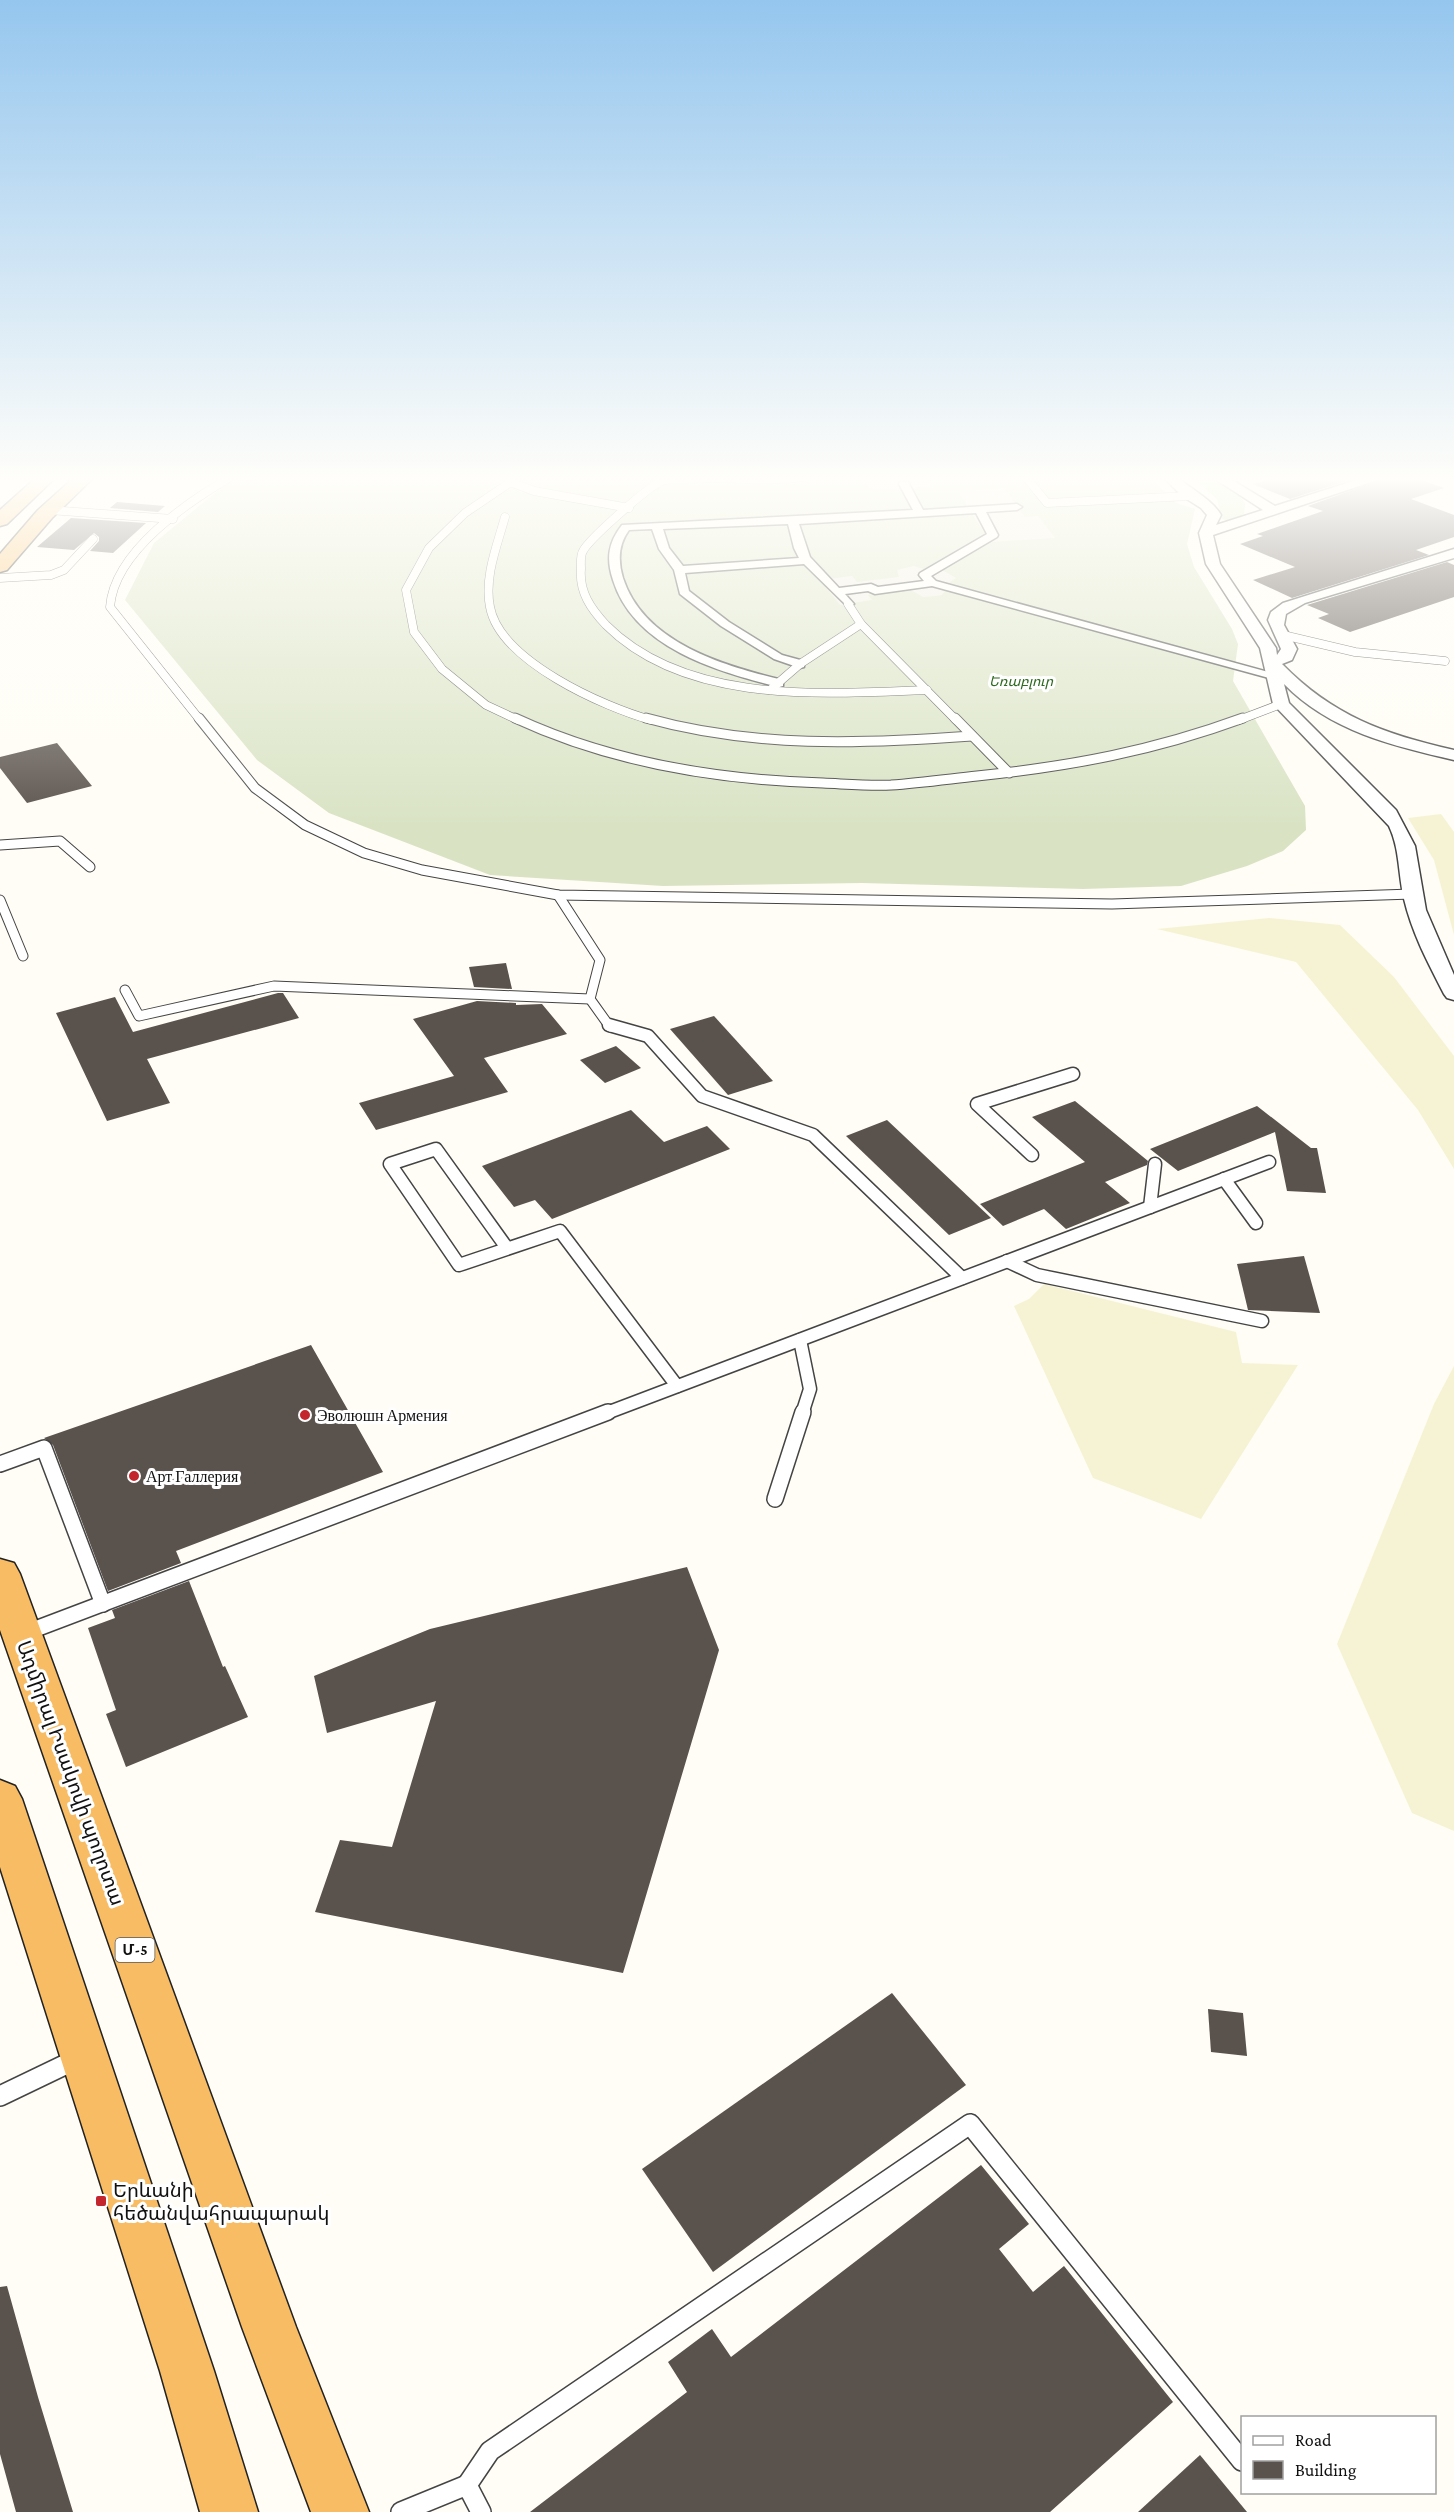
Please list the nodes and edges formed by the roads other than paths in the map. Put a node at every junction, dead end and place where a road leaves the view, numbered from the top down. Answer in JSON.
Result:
{"nodes":[{"id":1,"x":110,"y":592,"type":"edge"},
{"id":2,"x":406,"y":592,"type":"edge"},
{"id":3,"x":491,"y":592,"type":"edge"},
{"id":4,"x":583,"y":592,"type":"edge"},
{"id":5,"x":623,"y":592,"type":"edge"},
{"id":6,"x":684,"y":592,"type":"edge"},
{"id":7,"x":839,"y":592,"type":"edge"},
{"id":8,"x":979,"y":592,"type":"edge"},
{"id":9,"x":1231,"y":592,"type":"edge"},
{"id":10,"x":1325,"y":592,"type":"edge"},
{"id":11,"x":848,"y":604,"type":"joint"},
{"id":12,"x":861,"y":624,"type":"junction"},
{"id":13,"x":1283,"y":635,"type":"junction"},
{"id":14,"x":1445,"y":661,"type":"dead end"},
{"id":15,"x":800,"y":664,"type":"junction"},
{"id":16,"x":1273,"y":668,"type":"junction"},
{"id":17,"x":779,"y":683,"type":"junction"},
{"id":18,"x":927,"y":690,"type":"junction"},
{"id":19,"x":769,"y":691,"type":"junction"},
{"id":20,"x":1281,"y":704,"type":"junction"},
{"id":21,"x":972,"y":736,"type":"junction"},
{"id":22,"x":1454,"y":754,"type":"edge"},
{"id":23,"x":1009,"y":773,"type":"junction"},
{"id":24,"x":0,"y":845,"type":"edge"},
{"id":25,"x":90,"y":867,"type":"dead end"},
{"id":26,"x":1412,"y":894,"type":"junction"},
{"id":27,"x":558,"y":895,"type":"junction"},
{"id":28,"x":0,"y":900,"type":"edge"},
{"id":29,"x":23,"y":956,"type":"dead end"},
{"id":30,"x":125,"y":990,"type":"dead end"},
{"id":31,"x":1454,"y":994,"type":"edge"},
{"id":32,"x":590,"y":999,"type":"junction"},
{"id":33,"x":1073,"y":1074,"type":"dead end"},
{"id":34,"x":1032,"y":1155,"type":"dead end"},
{"id":35,"x":1269,"y":1162,"type":"dead end"},
{"id":36,"x":1155,"y":1164,"type":"dead end"},
{"id":37,"x":1224,"y":1179,"type":"junction"},
{"id":38,"x":1150,"y":1207,"type":"junction"},
{"id":39,"x":1256,"y":1223,"type":"dead end"},
{"id":40,"x":507,"y":1248,"type":"junction"},
{"id":41,"x":1007,"y":1262,"type":"junction"},
{"id":42,"x":963,"y":1278,"type":"junction"},
{"id":43,"x":1262,"y":1321,"type":"dead end"},
{"id":44,"x":800,"y":1340,"type":"junction"},
{"id":45,"x":677,"y":1386,"type":"junction"},
{"id":46,"x":0,"y":1464,"type":"edge"},
{"id":47,"x":775,"y":1499,"type":"dead end"},
{"id":48,"x":0,"y":1574,"type":"edge"},
{"id":49,"x":103,"y":1604,"type":"junction"},
{"id":50,"x":22,"y":1635,"type":"junction"},
{"id":51,"x":0,"y":1799,"type":"edge"},
{"id":52,"x":9,"y":1853,"type":"edge"},
{"id":53,"x":83,"y":2056,"type":"junction"},
{"id":54,"x":0,"y":2096,"type":"edge"},
{"id":55,"x":1241,"y":2460,"type":"edge"},
{"id":56,"x":467,"y":2485,"type":"junction"},
{"id":57,"x":229,"y":2512,"type":"edge"},
{"id":58,"x":340,"y":2512,"type":"edge"},
{"id":59,"x":401,"y":2512,"type":"edge"},
{"id":60,"x":481,"y":2512,"type":"edge"}],
"edges":[{"from":1,"to":27,"type":"lane"},
{"from":2,"to":23,"type":"lane"},
{"from":3,"to":21,"type":"lane"},
{"from":4,"to":19,"type":"lane"},
{"from":5,"to":17,"type":"street"},
{"from":6,"to":15,"type":"street"},
{"from":7,"to":11,"type":"street"},
{"from":8,"to":16,"type":"street"},
{"from":9,"to":16,"type":"street"},
{"from":10,"to":13,"type":"street"},
{"from":11,"to":12,"type":"lane"},
{"from":12,"to":15,"type":"lane"},
{"from":12,"to":18,"type":"lane"},
{"from":13,"to":14,"type":"lane"},
{"from":13,"to":16,"type":"street"},
{"from":15,"to":17,"type":"lane"},
{"from":16,"to":20,"type":"street"},
{"from":16,"to":22,"type":"street"},
{"from":17,"to":19,"type":"lane"},
{"from":18,"to":19,"type":"lane"},
{"from":18,"to":21,"type":"lane"},
{"from":20,"to":23,"type":"lane"},
{"from":20,"to":26,"type":"street"},
{"from":21,"to":23,"type":"lane"},
{"from":24,"to":25,"type":"lane"},
{"from":26,"to":27,"type":"lane"},
{"from":26,"to":31,"type":"street"},
{"from":27,"to":32,"type":"lane"},
{"from":28,"to":29,"type":"lane"},
{"from":30,"to":32,"type":"lane"},
{"from":32,"to":42,"type":"lane"},
{"from":33,"to":34,"type":"lane"},
{"from":35,"to":37,"type":"lane"},
{"from":36,"to":38,"type":"lane"},
{"from":37,"to":38,"type":"lane"},
{"from":37,"to":39,"type":"lane"},
{"from":38,"to":41,"type":"lane"},
{"from":40,"to":40,"type":"lane"},
{"from":40,"to":45,"type":"lane"},
{"from":41,"to":42,"type":"lane"},
{"from":41,"to":43,"type":"lane"},
{"from":42,"to":44,"type":"lane"},
{"from":44,"to":45,"type":"lane"},
{"from":44,"to":47,"type":"lane"},
{"from":45,"to":49,"type":"lane"},
{"from":46,"to":49,"type":"lane"},
{"from":48,"to":50,"type":"highway","name":"Ադմիրալ Իսակովի պողոտա","number":"Մ-5"},
{"from":49,"to":50,"type":"lane"},
{"from":50,"to":58,"type":"highway","name":"Ադմիրալ Իսակովի պողոտա","number":"Մ-5"},
{"from":51,"to":52,"type":"highway"},
{"from":52,"to":53,"type":"highway"},
{"from":53,"to":54,"type":"lane"},
{"from":53,"to":57,"type":"highway"},
{"from":55,"to":56,"type":"lane"},
{"from":56,"to":59,"type":"lane"},
{"from":56,"to":60,"type":"lane"}]}
